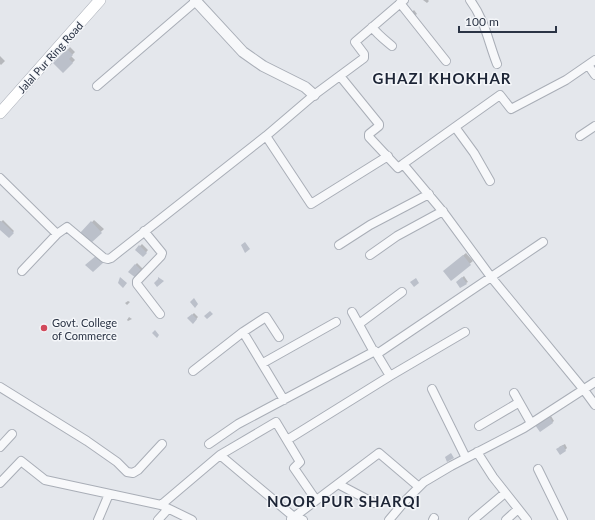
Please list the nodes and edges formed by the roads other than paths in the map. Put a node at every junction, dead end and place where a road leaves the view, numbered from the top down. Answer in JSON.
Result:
{"nodes":[{"id":1,"x":100,"y":0,"type":"edge"},
{"id":2,"x":195,"y":0,"type":"edge"},
{"id":3,"x":470,"y":0,"type":"edge"},
{"id":4,"x":402,"y":2,"type":"edge"},
{"id":5,"x":372,"y":27,"type":"junction"},
{"id":6,"x":392,"y":46,"type":"dead end"},
{"id":7,"x":595,"y":60,"type":"edge"},
{"id":8,"x":446,"y":61,"type":"dead end"},
{"id":9,"x":497,"y":64,"type":"dead end"},
{"id":10,"x":588,"y":65,"type":"junction"},
{"id":11,"x":595,"y":75,"type":"edge"},
{"id":12,"x":340,"y":76,"type":"junction"},
{"id":13,"x":97,"y":86,"type":"dead end"},
{"id":14,"x":314,"y":95,"type":"junction"},
{"id":15,"x":0,"y":113,"type":"edge"},
{"id":16,"x":595,"y":126,"type":"edge"},
{"id":17,"x":455,"y":127,"type":"junction"},
{"id":18,"x":266,"y":136,"type":"junction"},
{"id":19,"x":580,"y":136,"type":"dead end"},
{"id":20,"x":388,"y":156,"type":"junction"},
{"id":21,"x":403,"y":164,"type":"junction"},
{"id":22,"x":0,"y":178,"type":"edge"},
{"id":23,"x":490,"y":181,"type":"dead end"},
{"id":24,"x":429,"y":194,"type":"junction"},
{"id":25,"x":443,"y":211,"type":"junction"},
{"id":26,"x":144,"y":231,"type":"junction"},
{"id":27,"x":57,"y":234,"type":"junction"},
{"id":28,"x":543,"y":242,"type":"dead end"},
{"id":29,"x":339,"y":245,"type":"dead end"},
{"id":30,"x":370,"y":255,"type":"dead end"},
{"id":31,"x":22,"y":271,"type":"dead end"},
{"id":32,"x":491,"y":277,"type":"junction"},
{"id":33,"x":402,"y":292,"type":"dead end"},
{"id":34,"x":352,"y":312,"type":"dead end"},
{"id":35,"x":160,"y":314,"type":"dead end"},
{"id":36,"x":336,"y":322,"type":"dead end"},
{"id":37,"x":359,"y":324,"type":"junction"},
{"id":38,"x":243,"y":332,"type":"junction"},
{"id":39,"x":465,"y":332,"type":"dead end"},
{"id":40,"x":279,"y":337,"type":"dead end"},
{"id":41,"x":376,"y":353,"type":"junction"},
{"id":42,"x":263,"y":364,"type":"junction"},
{"id":43,"x":193,"y":371,"type":"dead end"},
{"id":44,"x":390,"y":376,"type":"junction"},
{"id":45,"x":595,"y":382,"type":"edge"},
{"id":46,"x":432,"y":389,"type":"dead end"},
{"id":47,"x":584,"y":390,"type":"junction"},
{"id":48,"x":2,"y":391,"type":"edge"},
{"id":49,"x":514,"y":393,"type":"dead end"},
{"id":50,"x":284,"y":400,"type":"junction"},
{"id":51,"x":518,"y":403,"type":"junction"},
{"id":52,"x":595,"y":405,"type":"edge"},
{"id":53,"x":531,"y":423,"type":"junction"},
{"id":54,"x":479,"y":426,"type":"dead end"},
{"id":55,"x":12,"y":434,"type":"dead end"},
{"id":56,"x":287,"y":440,"type":"junction"},
{"id":57,"x":162,"y":444,"type":"dead end"},
{"id":58,"x":209,"y":444,"type":"dead end"},
{"id":59,"x":0,"y":447,"type":"edge"},
{"id":60,"x":477,"y":452,"type":"junction"},
{"id":61,"x":220,"y":455,"type":"junction"},
{"id":62,"x":466,"y":458,"type":"junction"},
{"id":63,"x":538,"y":469,"type":"dead end"},
{"id":64,"x":0,"y":482,"type":"edge"},
{"id":65,"x":338,"y":484,"type":"junction"},
{"id":66,"x":419,"y":487,"type":"junction"},
{"id":67,"x":505,"y":493,"type":"junction"},
{"id":68,"x":109,"y":494,"type":"junction"},
{"id":69,"x":316,"y":500,"type":"junction"},
{"id":70,"x":374,"y":503,"type":"dead end"},
{"id":71,"x":165,"y":507,"type":"junction"},
{"id":72,"x":518,"y":509,"type":"junction"},
{"id":73,"x":292,"y":518,"type":"edge"},
{"id":74,"x":98,"y":520,"type":"edge"},
{"id":75,"x":158,"y":520,"type":"edge"},
{"id":76,"x":192,"y":520,"type":"edge"},
{"id":77,"x":303,"y":520,"type":"edge"},
{"id":78,"x":389,"y":520,"type":"edge"},
{"id":79,"x":473,"y":520,"type":"edge"},
{"id":80,"x":506,"y":520,"type":"edge"},
{"id":81,"x":527,"y":520,"type":"edge"},
{"id":82,"x":563,"y":520,"type":"edge"}],
"edges":[{"from":1,"to":15,"type":"main road","name":"Jalal Pur Ring Road"},
{"from":2,"to":13,"type":"street"},
{"from":2,"to":14,"type":"street"},
{"from":3,"to":9,"type":"street"},
{"from":4,"to":5,"type":"street"},
{"from":4,"to":8,"type":"street"},
{"from":5,"to":6,"type":"street"},
{"from":5,"to":12,"type":"street"},
{"from":7,"to":10,"type":"street"},
{"from":10,"to":11,"type":"street"},
{"from":10,"to":17,"type":"street"},
{"from":12,"to":14,"type":"street"},
{"from":12,"to":20,"type":"street"},
{"from":14,"to":18,"type":"street"},
{"from":16,"to":19,"type":"street"},
{"from":17,"to":21,"type":"street"},
{"from":17,"to":23,"type":"street"},
{"from":18,"to":20,"type":"street"},
{"from":18,"to":26,"type":"street"},
{"from":20,"to":21,"type":"street"},
{"from":21,"to":24,"type":"street"},
{"from":22,"to":27,"type":"street"},
{"from":24,"to":25,"type":"street"},
{"from":24,"to":29,"type":"street"},
{"from":25,"to":30,"type":"street"},
{"from":25,"to":32,"type":"street"},
{"from":26,"to":27,"type":"street"},
{"from":26,"to":35,"type":"street"},
{"from":27,"to":31,"type":"street"},
{"from":28,"to":32,"type":"street"},
{"from":32,"to":41,"type":"street"},
{"from":32,"to":47,"type":"street"},
{"from":33,"to":37,"type":"street"},
{"from":34,"to":37,"type":"street"},
{"from":36,"to":42,"type":"street"},
{"from":37,"to":41,"type":"street"},
{"from":38,"to":40,"type":"street"},
{"from":38,"to":42,"type":"street"},
{"from":38,"to":43,"type":"street"},
{"from":39,"to":44,"type":"street"},
{"from":41,"to":44,"type":"street"},
{"from":41,"to":50,"type":"street"},
{"from":42,"to":50,"type":"street"},
{"from":44,"to":56,"type":"street"},
{"from":45,"to":47,"type":"street"},
{"from":46,"to":62,"type":"street"},
{"from":47,"to":52,"type":"street"},
{"from":47,"to":53,"type":"street"},
{"from":48,"to":57,"type":"street"},
{"from":49,"to":51,"type":"street"},
{"from":50,"to":58,"type":"street"},
{"from":51,"to":53,"type":"street"},
{"from":51,"to":54,"type":"street"},
{"from":53,"to":60,"type":"street"},
{"from":55,"to":59,"type":"street"},
{"from":56,"to":61,"type":"street"},
{"from":56,"to":69,"type":"street"},
{"from":60,"to":62,"type":"street"},
{"from":60,"to":67,"type":"street"},
{"from":61,"to":71,"type":"street"},
{"from":61,"to":73,"type":"street"},
{"from":62,"to":66,"type":"street"},
{"from":63,"to":82,"type":"street"},
{"from":64,"to":68,"type":"street"},
{"from":65,"to":66,"type":"street"},
{"from":65,"to":69,"type":"street"},
{"from":65,"to":70,"type":"street"},
{"from":66,"to":78,"type":"street"},
{"from":67,"to":72,"type":"street"},
{"from":67,"to":79,"type":"street"},
{"from":68,"to":71,"type":"street"},
{"from":68,"to":74,"type":"street"},
{"from":69,"to":73,"type":"street"},
{"from":71,"to":75,"type":"street"},
{"from":71,"to":76,"type":"street"},
{"from":72,"to":80,"type":"street"},
{"from":72,"to":81,"type":"street"},
{"from":73,"to":77,"type":"street"}]}
